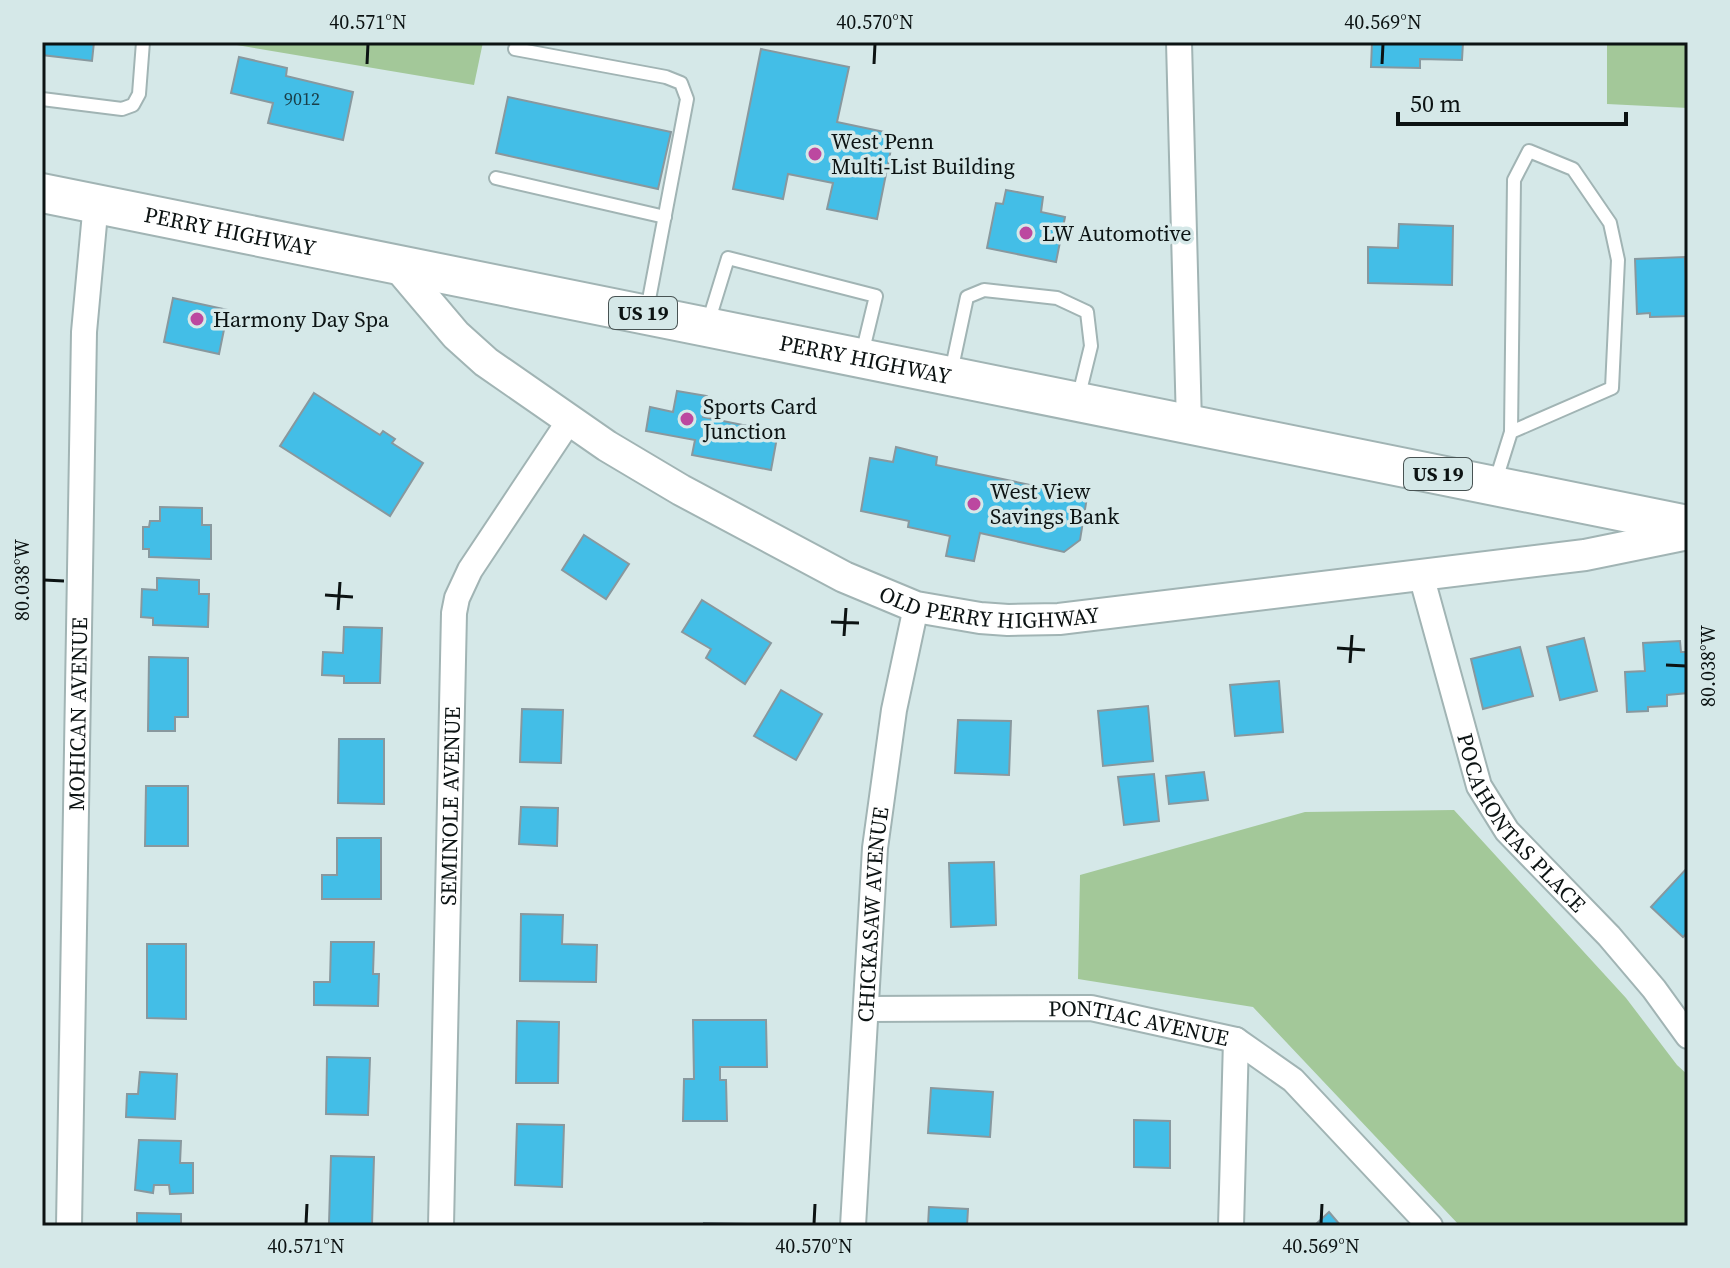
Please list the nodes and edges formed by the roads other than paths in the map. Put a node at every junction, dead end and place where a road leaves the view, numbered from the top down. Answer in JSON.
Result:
{"nodes":[{"id":1,"x":143,"y":42,"type":"edge"},
{"id":2,"x":1179,"y":42,"type":"edge"},
{"id":3,"x":515,"y":49,"type":"dead end"},
{"id":4,"x":42,"y":99,"type":"edge"},
{"id":5,"x":496,"y":178,"type":"dead end"},
{"id":6,"x":42,"y":193,"type":"edge"},
{"id":7,"x":96,"y":202,"type":"junction"},
{"id":8,"x":665,"y":217,"type":"junction"},
{"id":9,"x":395,"y":263,"type":"junction"},
{"id":10,"x":647,"y":314,"type":"junction"},
{"id":11,"x":707,"y":326,"type":"junction"},
{"id":12,"x":861,"y":357,"type":"junction"},
{"id":13,"x":951,"y":375,"type":"junction"},
{"id":14,"x":1077,"y":401,"type":"junction"},
{"id":15,"x":569,"y":421,"type":"junction"},
{"id":16,"x":1189,"y":424,"type":"junction"},
{"id":17,"x":1511,"y":432,"type":"junction"},
{"id":18,"x":1494,"y":486,"type":"junction"},
{"id":19,"x":1688,"y":525,"type":"edge"},
{"id":20,"x":1688,"y":534,"type":"edge"},
{"id":21,"x":1421,"y":575,"type":"junction"},
{"id":22,"x":916,"y":607,"type":"junction"},
{"id":23,"x":866,"y":1009,"type":"junction"},
{"id":24,"x":1688,"y":1036,"type":"edge"},
{"id":25,"x":1236,"y":1040,"type":"junction"},
{"id":26,"x":69,"y":1226,"type":"edge"},
{"id":27,"x":441,"y":1226,"type":"edge"},
{"id":28,"x":853,"y":1226,"type":"edge"},
{"id":29,"x":1231,"y":1226,"type":"edge"},
{"id":30,"x":1430,"y":1226,"type":"edge"}],
"edges":[{"from":1,"to":4,"type":"lane"},
{"from":2,"to":16,"type":"street"},
{"from":3,"to":8,"type":"lane"},
{"from":5,"to":8,"type":"lane"},
{"from":6,"to":7,"type":"main road","name":"PERRY HIGHWAY","number":"US 19"},
{"from":7,"to":9,"type":"main road","name":"PERRY HIGHWAY","number":"US 19"},
{"from":7,"to":26,"type":"street","name":"MOHICAN AVENUE"},
{"from":8,"to":10,"type":"lane"},
{"from":9,"to":10,"type":"main road","name":"PERRY HIGHWAY","number":"US 19"},
{"from":9,"to":15,"type":"street","name":"OLD PERRY HIGHWAY"},
{"from":10,"to":11,"type":"main road","name":"PERRY HIGHWAY","number":"US 19"},
{"from":11,"to":12,"type":"main road","name":"PERRY HIGHWAY","number":"US 19"},
{"from":11,"to":12,"type":"lane"},
{"from":12,"to":13,"type":"main road","name":"PERRY HIGHWAY","number":"US 19"},
{"from":13,"to":14,"type":"main road","name":"PERRY HIGHWAY","number":"US 19"},
{"from":13,"to":14,"type":"lane"},
{"from":14,"to":16,"type":"main road","name":"PERRY HIGHWAY","number":"US 19"},
{"from":15,"to":22,"type":"street","name":"OLD PERRY HIGHWAY"},
{"from":15,"to":27,"type":"street","name":"SEMINOLE AVENUE"},
{"from":16,"to":18,"type":"main road","name":"PERRY HIGHWAY","number":"US 19"},
{"from":17,"to":17,"type":"lane"},
{"from":17,"to":18,"type":"lane"},
{"from":18,"to":19,"type":"main road","name":"PERRY HIGHWAY","number":"US 19"},
{"from":20,"to":21,"type":"street","name":"OLD PERRY HIGHWAY"},
{"from":21,"to":22,"type":"street","name":"OLD PERRY HIGHWAY"},
{"from":21,"to":24,"type":"street","name":"POCAHONTAS PLACE"},
{"from":22,"to":23,"type":"street","name":"CHICKASAW AVENUE"},
{"from":23,"to":25,"type":"street","name":"PONTIAC AVENUE"},
{"from":23,"to":28,"type":"street","name":"CHICKASAW AVENUE"},
{"from":25,"to":29,"type":"street"},
{"from":25,"to":30,"type":"street","name":"PONTIAC AVENUE"}]}
